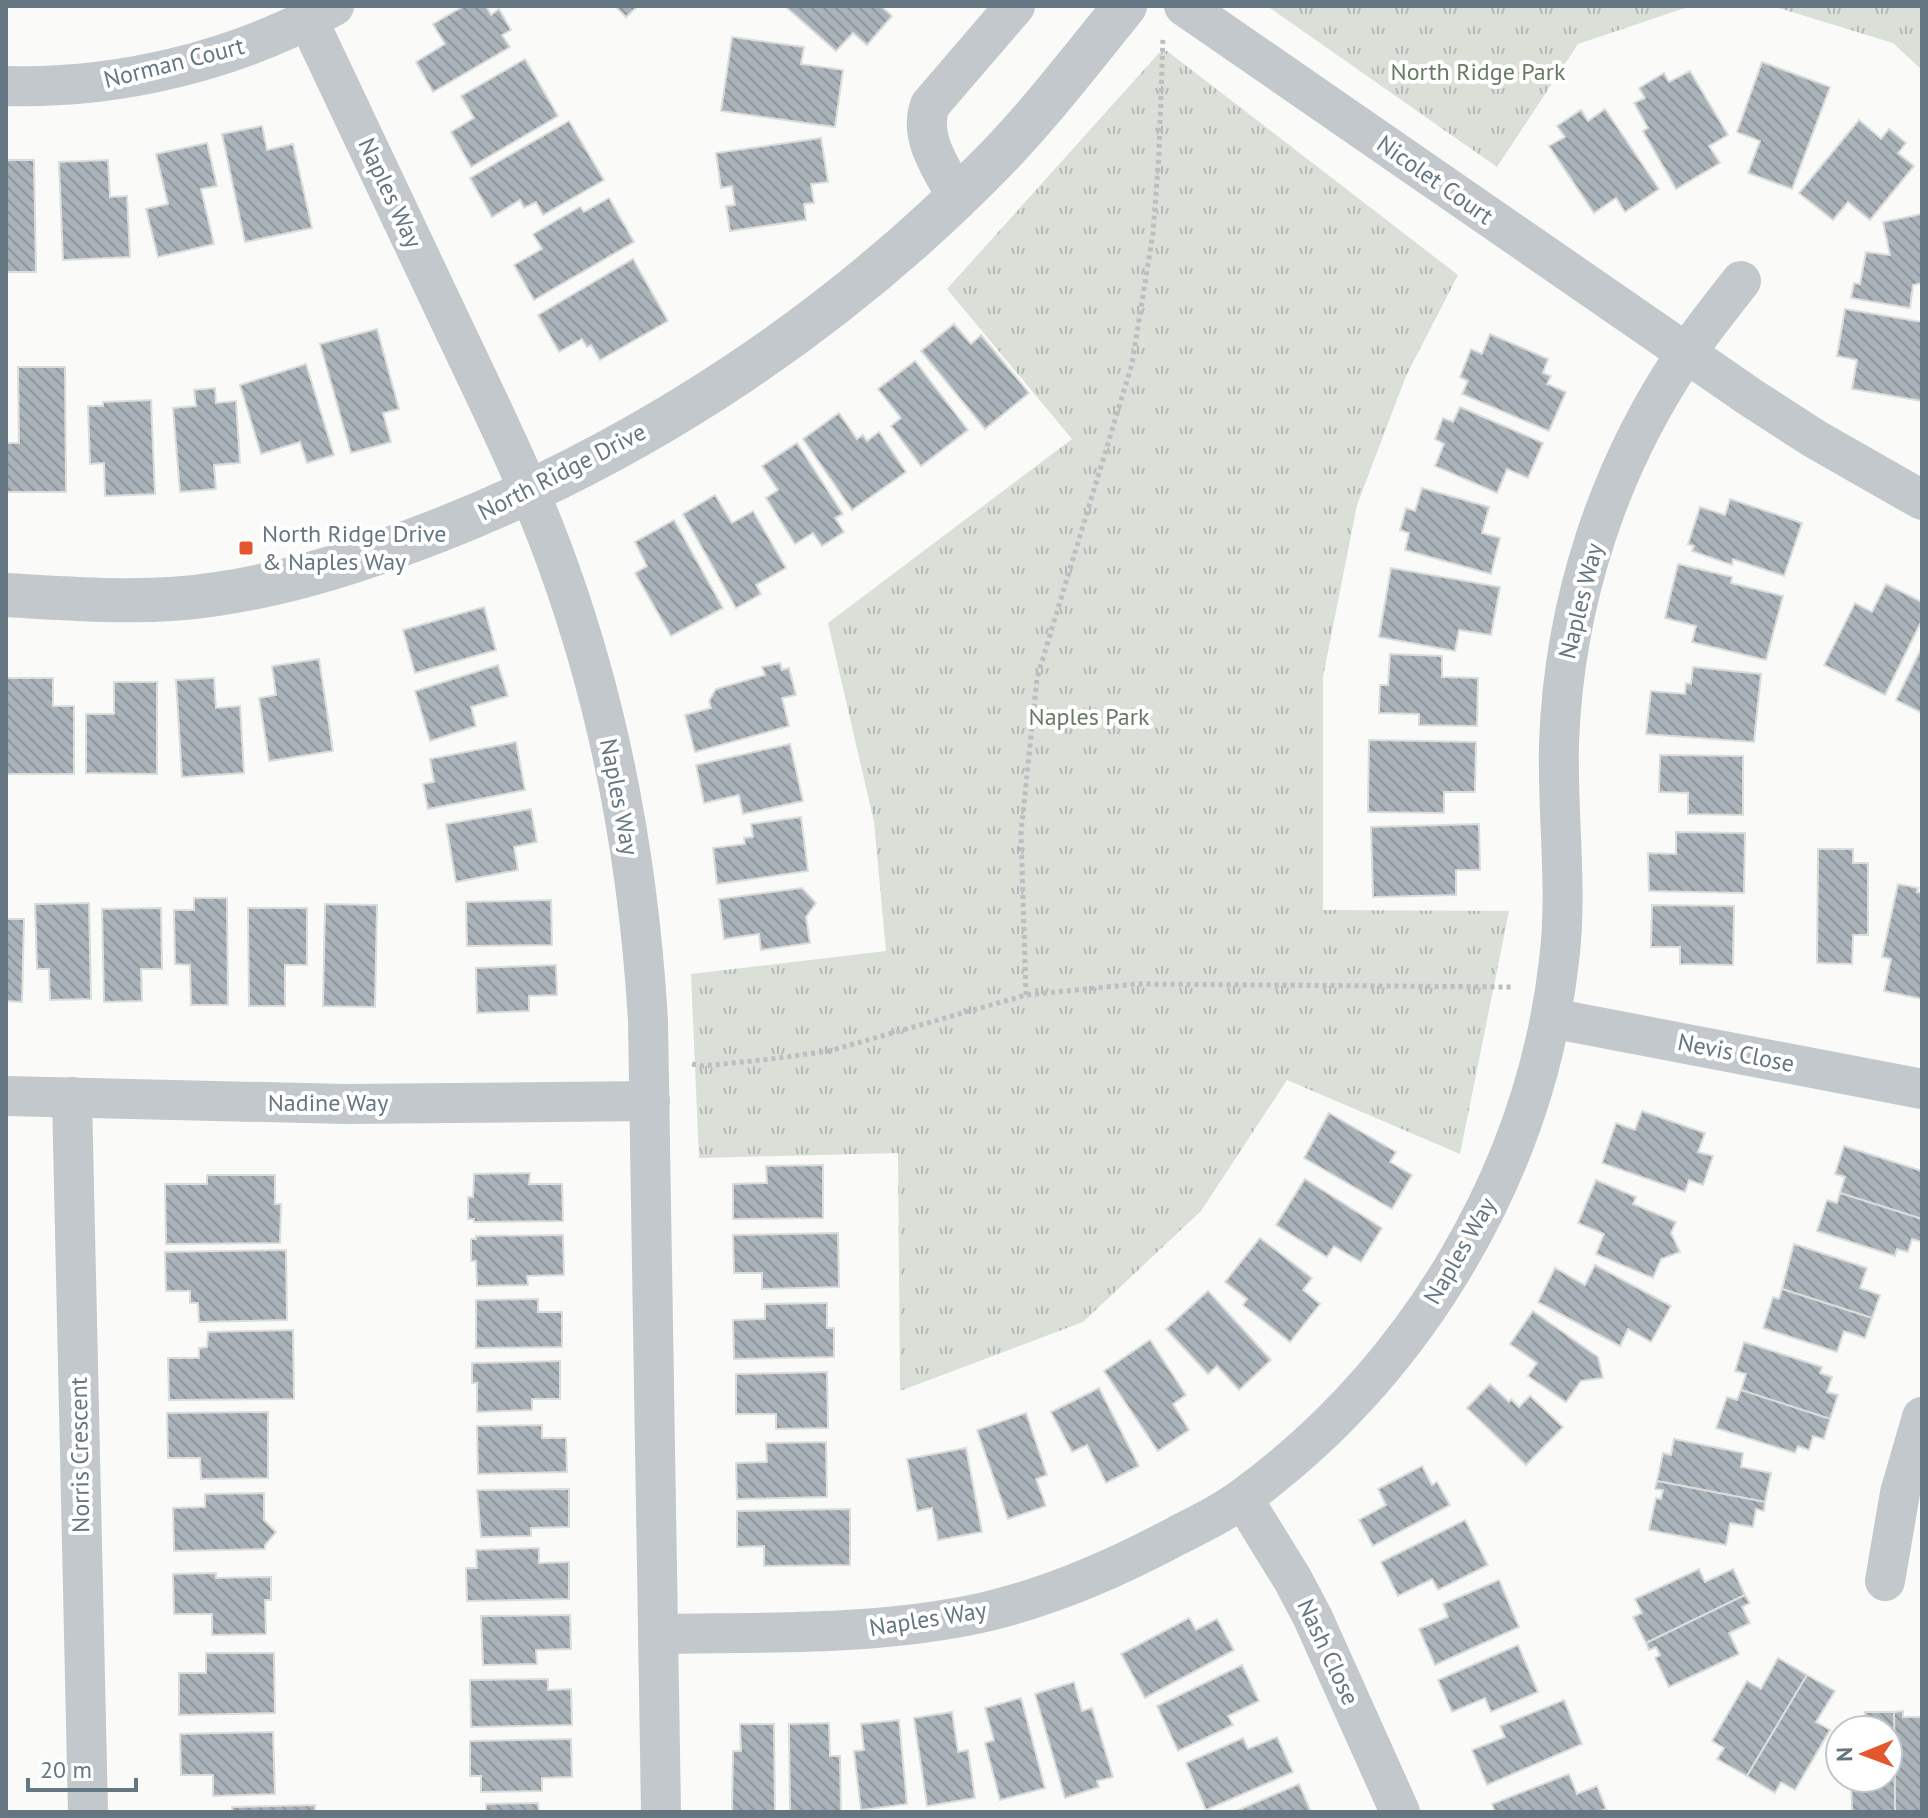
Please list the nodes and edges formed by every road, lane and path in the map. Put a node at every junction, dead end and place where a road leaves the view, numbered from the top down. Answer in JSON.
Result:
{"nodes":[{"id":1,"x":1015,"y":6,"type":"edge"},
{"id":2,"x":1125,"y":6,"type":"edge"},
{"id":3,"x":1184,"y":6,"type":"edge"},
{"id":4,"x":321,"y":13,"type":"edge"},
{"id":5,"x":1162,"y":39,"type":"dead end"},
{"id":6,"x":6,"y":86,"type":"edge"},
{"id":7,"x":957,"y":197,"type":"junction"},
{"id":8,"x":1741,"y":281,"type":"dead end"},
{"id":9,"x":1686,"y":354,"type":"junction"},
{"id":10,"x":529,"y":493,"type":"junction"},
{"id":11,"x":1922,"y":500,"type":"edge"},
{"id":12,"x":6,"y":595,"type":"edge"},
{"id":13,"x":1512,"y":987,"type":"dead end"},
{"id":14,"x":1026,"y":995,"type":"junction"},
{"id":15,"x":1551,"y":1018,"type":"junction"},
{"id":16,"x":692,"y":1064,"type":"dead end"},
{"id":17,"x":1922,"y":1089,"type":"edge"},
{"id":18,"x":6,"y":1096,"type":"edge"},
{"id":19,"x":72,"y":1097,"type":"junction"},
{"id":20,"x":650,"y":1101,"type":"junction"},
{"id":21,"x":1922,"y":1417,"type":"edge"},
{"id":22,"x":1243,"y":1499,"type":"junction"},
{"id":23,"x":1885,"y":1581,"type":"dead end"},
{"id":24,"x":659,"y":1634,"type":"junction"},
{"id":25,"x":88,"y":1812,"type":"edge"},
{"id":26,"x":661,"y":1812,"type":"edge"},
{"id":27,"x":1400,"y":1812,"type":"edge"}],
"edges":[{"from":1,"to":7,"type":"street"},
{"from":2,"to":7,"type":"street","name":"North Ridge Drive"},
{"from":3,"to":9,"type":"street","name":"Nicolet Court"},
{"from":4,"to":6,"type":"street","name":"Norman Court"},
{"from":4,"to":10,"type":"street","name":"Naples Way"},
{"from":5,"to":14,"type":"path"},
{"from":7,"to":10,"type":"street","name":"North Ridge Drive"},
{"from":8,"to":9,"type":"street"},
{"from":9,"to":11,"type":"street","name":"Nicolet Court"},
{"from":9,"to":15,"type":"street","name":"Naples Way"},
{"from":10,"to":12,"type":"street","name":"North Ridge Drive"},
{"from":10,"to":20,"type":"street","name":"Naples Way"},
{"from":13,"to":14,"type":"path"},
{"from":14,"to":16,"type":"path"},
{"from":15,"to":17,"type":"street","name":"Nevis Close"},
{"from":15,"to":22,"type":"street","name":"Naples Way"},
{"from":18,"to":19,"type":"street","name":"Nadine Way"},
{"from":19,"to":20,"type":"street","name":"Nadine Way"},
{"from":19,"to":25,"type":"street","name":"Norris Crescent"},
{"from":20,"to":24,"type":"street","name":"Naples Way"},
{"from":21,"to":23,"type":"street"},
{"from":22,"to":24,"type":"street","name":"Naples Way"},
{"from":22,"to":27,"type":"street","name":"Nash Close"},
{"from":24,"to":26,"type":"street","name":"Naples Way"}]}
